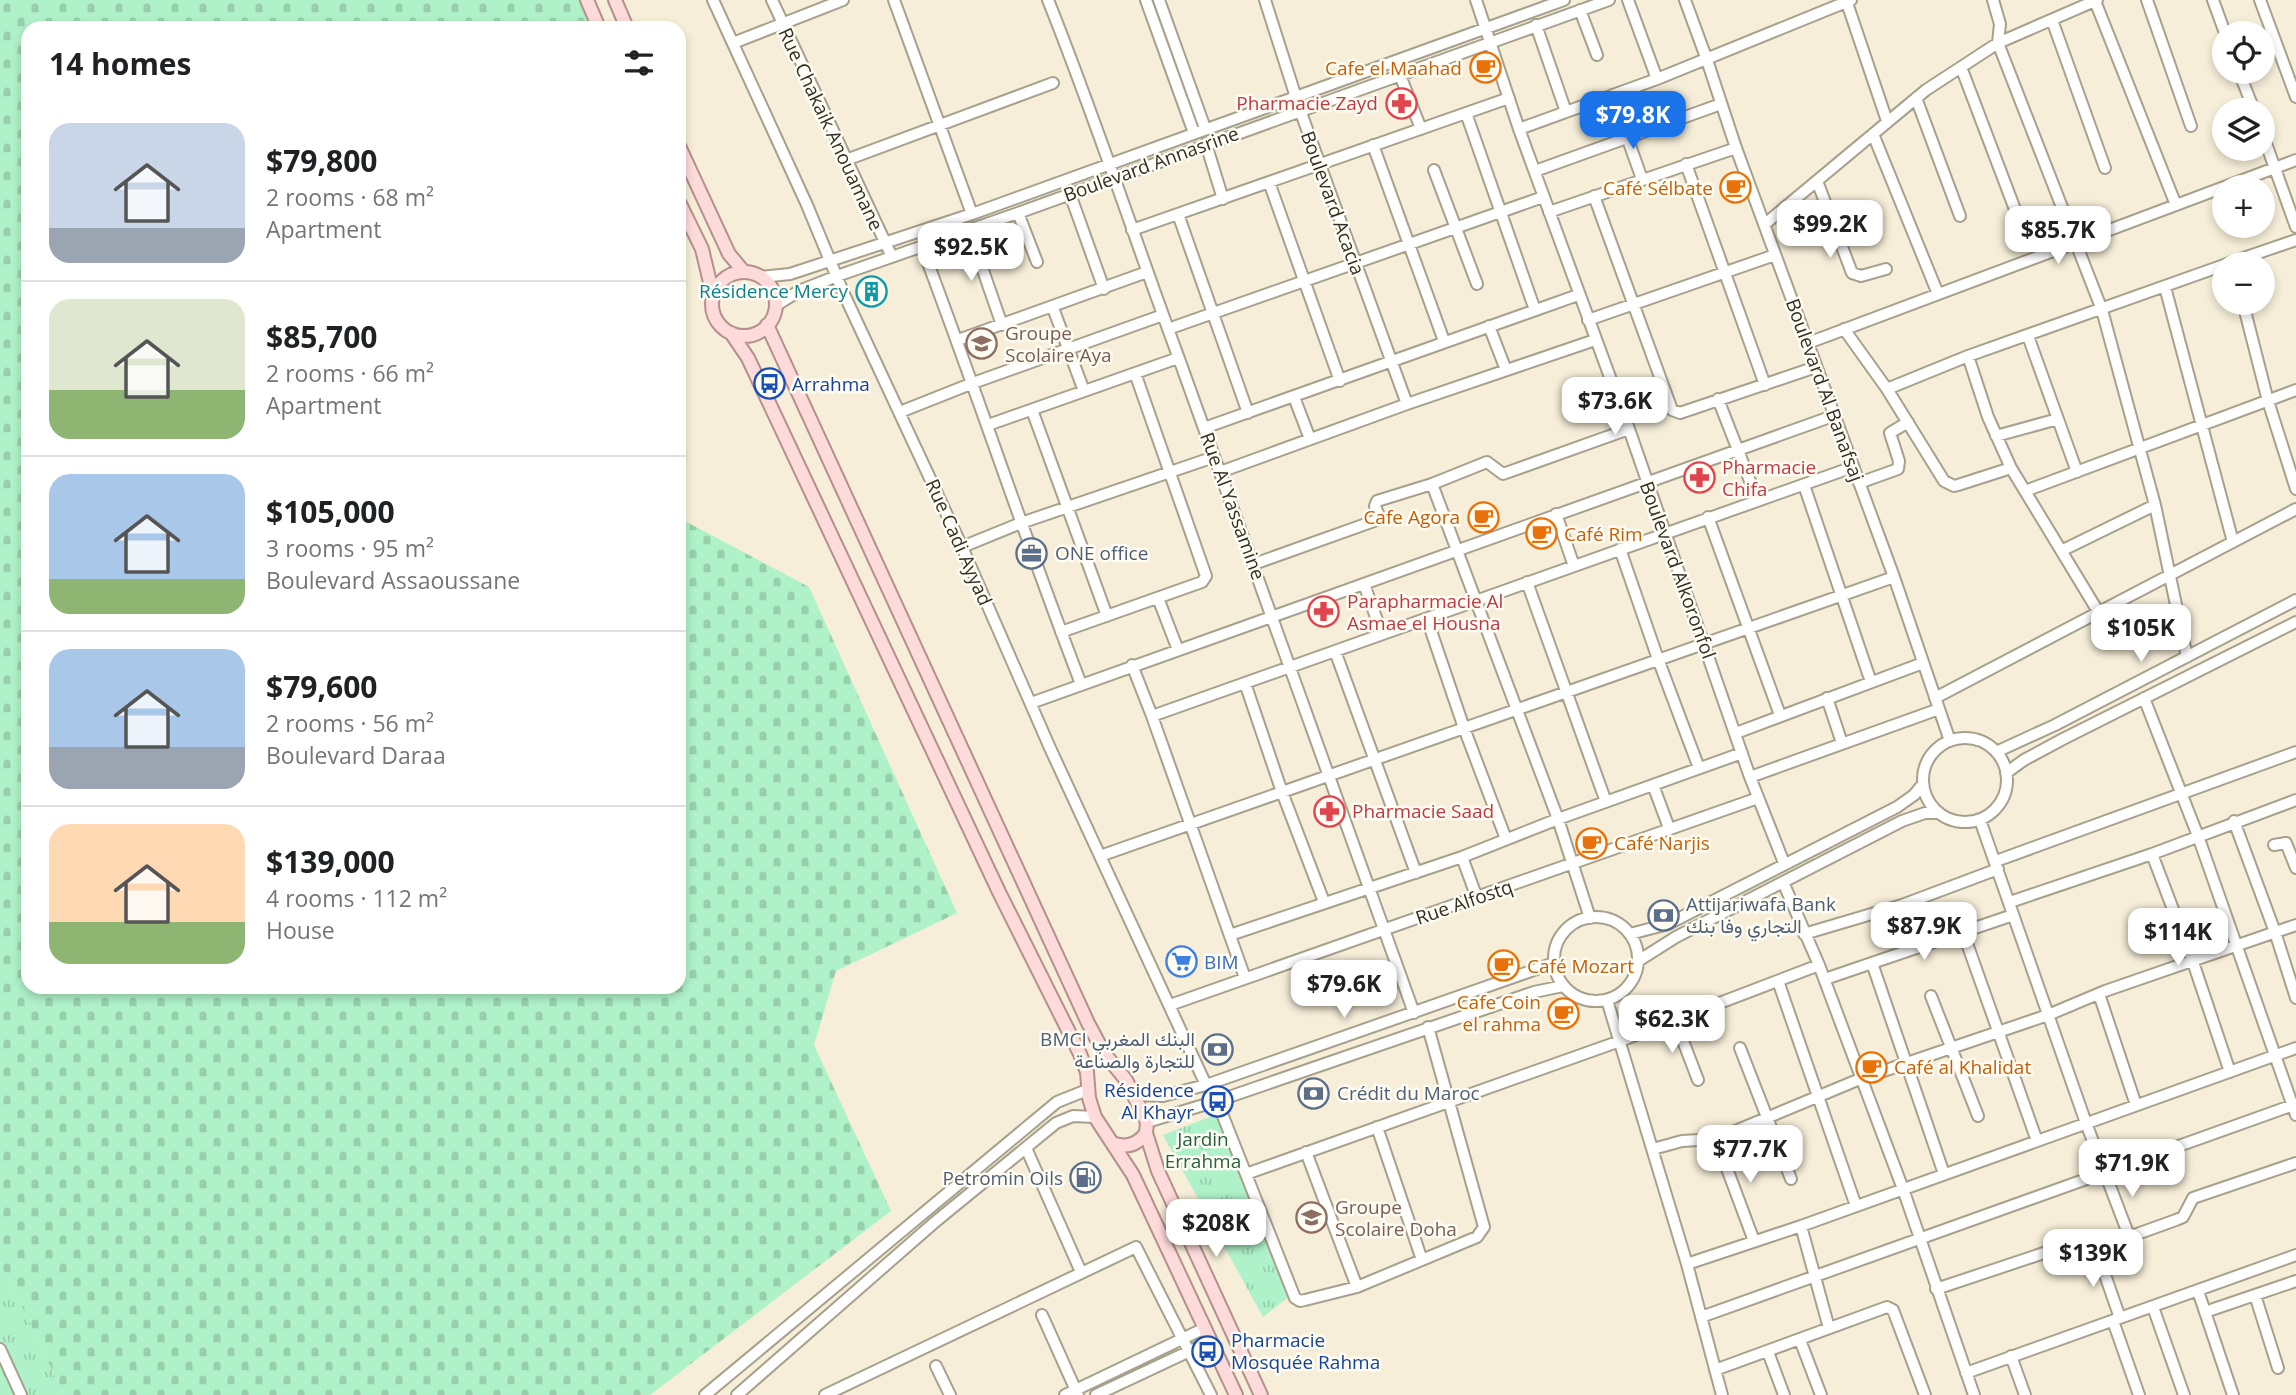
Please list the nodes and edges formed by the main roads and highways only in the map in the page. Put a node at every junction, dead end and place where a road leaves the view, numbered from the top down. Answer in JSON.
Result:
{"nodes":[{"id":1,"x":587,"y":0,"type":"edge"},
{"id":2,"x":615,"y":0,"type":"edge"},
{"id":3,"x":596,"y":21,"type":"edge"},
{"id":4,"x":624,"y":21,"type":"edge"},
{"id":5,"x":686,"y":161,"type":"edge"},
{"id":6,"x":686,"y":216,"type":"edge"},
{"id":7,"x":744,"y":272,"type":"junction"},
{"id":8,"x":713,"y":295,"type":"junction"},
{"id":9,"x":767,"y":325,"type":"junction"},
{"id":10,"x":731,"y":333,"type":"junction"},
{"id":11,"x":1113,"y":1064,"type":"junction"},
{"id":12,"x":1087,"y":1072,"type":"junction"},
{"id":13,"x":1147,"y":1127,"type":"junction"},
{"id":14,"x":1115,"y":1144,"type":"junction"},
{"id":15,"x":1236,"y":1395,"type":"edge"},
{"id":16,"x":1261,"y":1395,"type":"edge"}],
"edges":[{"from":1,"to":3,"type":"main road"},
{"from":2,"to":4,"type":"main road"},
{"from":5,"to":7,"type":"main road"},
{"from":6,"to":8,"type":"main road"},
{"from":7,"to":8,"type":"main road"},
{"from":7,"to":9,"type":"main road"},
{"from":8,"to":10,"type":"main road"},
{"from":9,"to":10,"type":"main road"},
{"from":9,"to":11,"type":"main road"},
{"from":10,"to":12,"type":"main road"},
{"from":11,"to":12,"type":"main road"},
{"from":11,"to":13,"type":"main road"},
{"from":12,"to":14,"type":"main road"},
{"from":13,"to":14,"type":"main road"},
{"from":13,"to":16,"type":"main road"},
{"from":14,"to":15,"type":"main road"}]}
